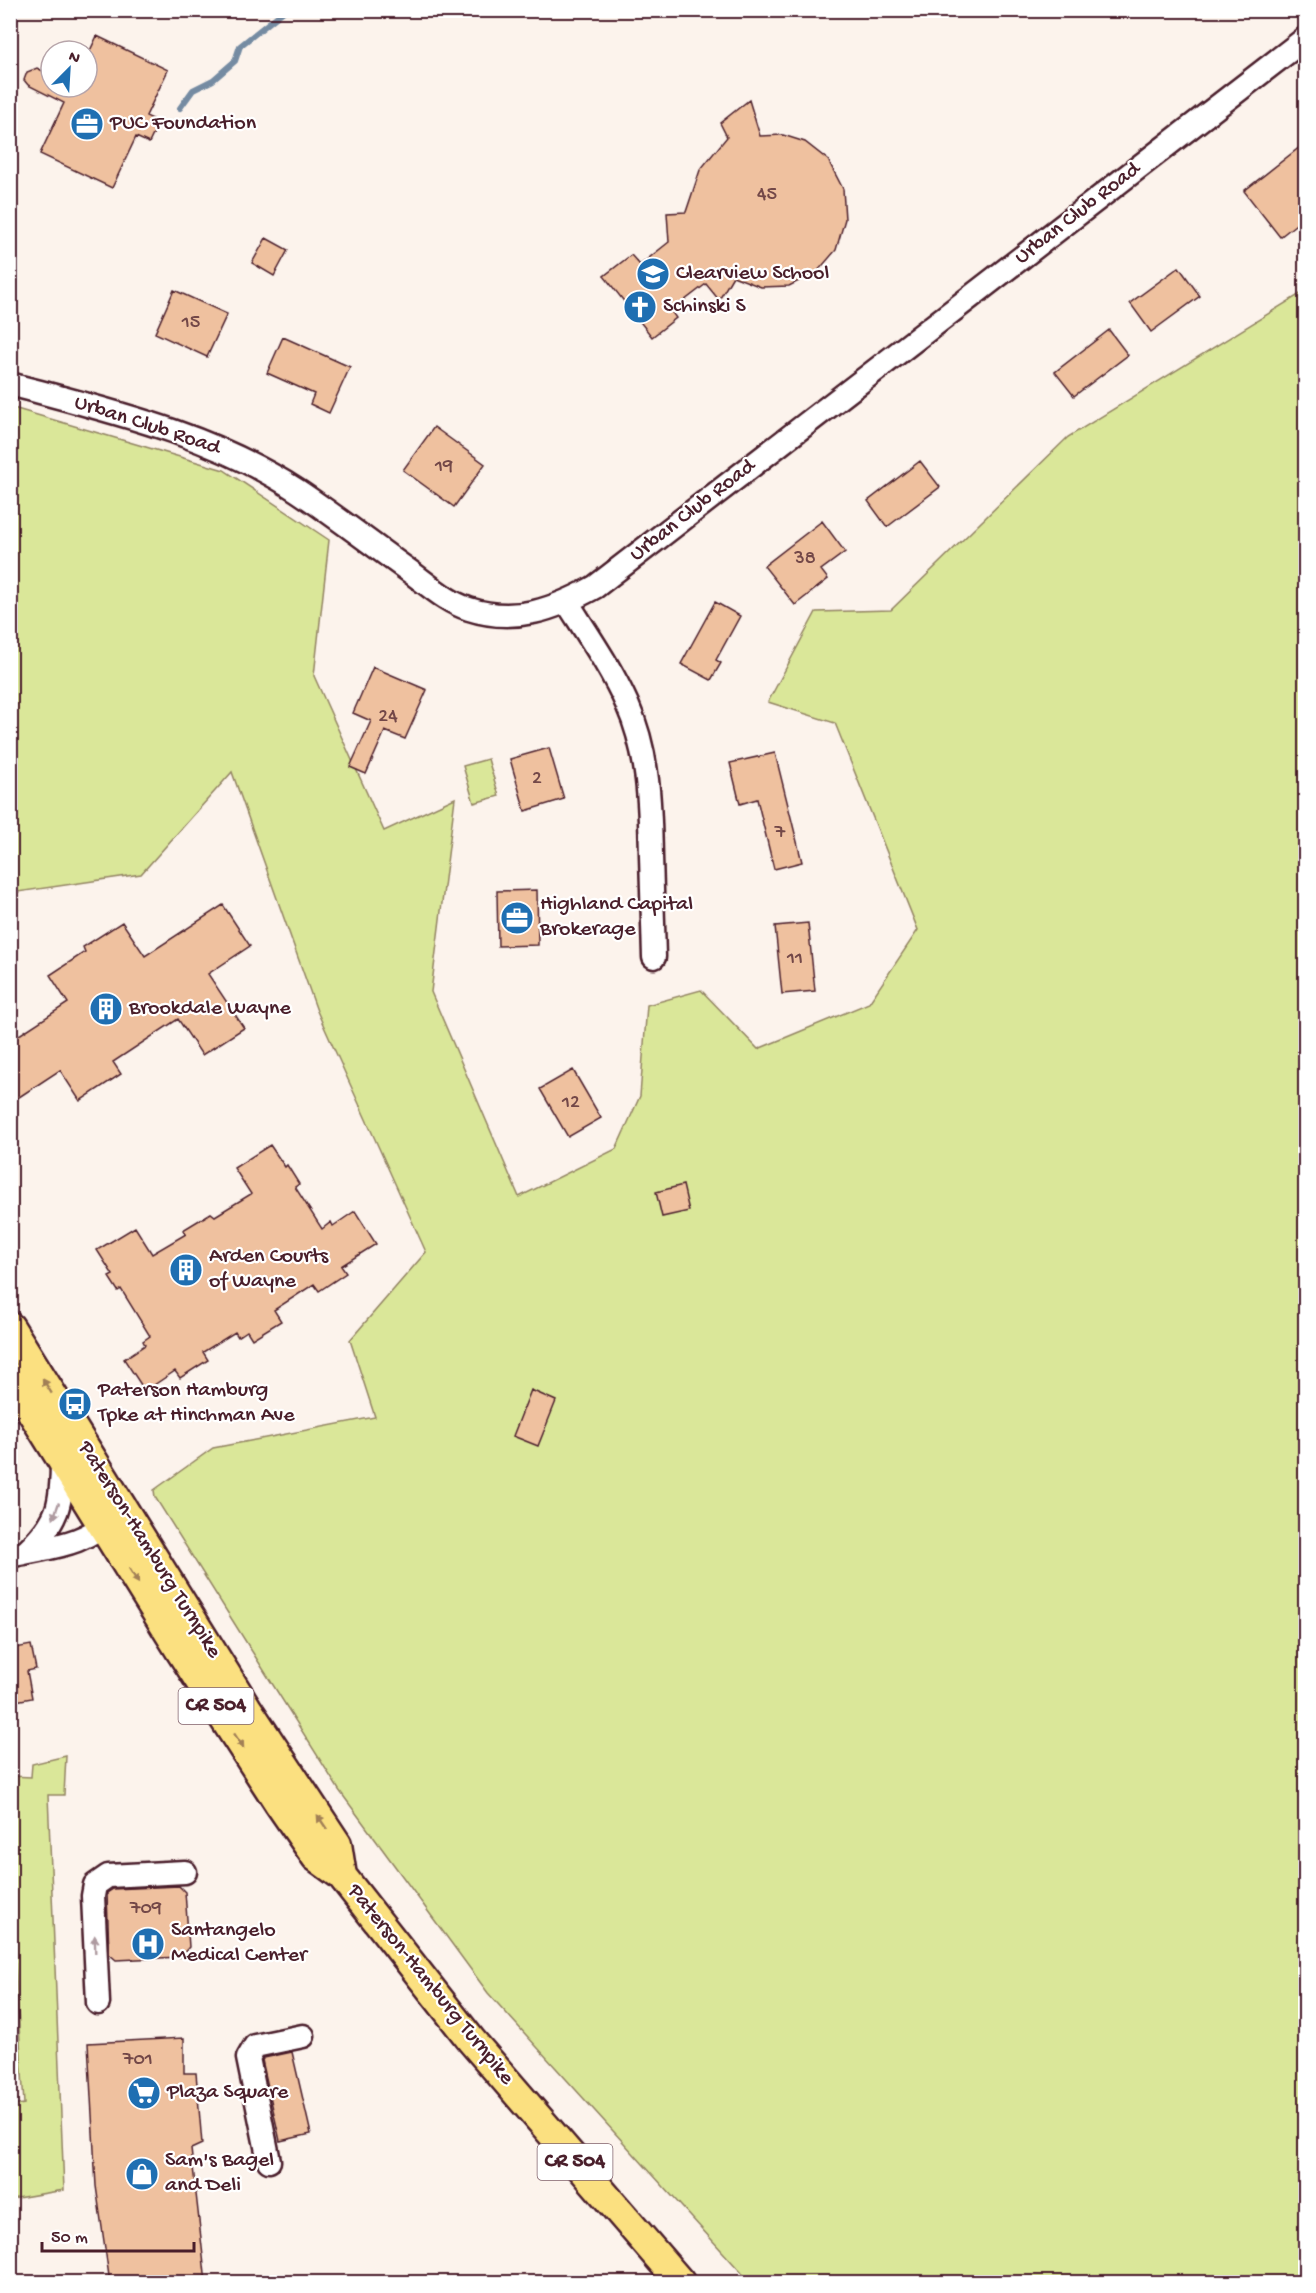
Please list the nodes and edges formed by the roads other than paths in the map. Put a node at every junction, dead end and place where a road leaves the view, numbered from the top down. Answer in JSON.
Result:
{"nodes":[{"id":1,"x":1305,"y":38,"type":"edge"},
{"id":2,"x":10,"y":384,"type":"edge"},
{"id":3,"x":567,"y":602,"type":"junction"},
{"id":4,"x":654,"y":957,"type":"dead end"},
{"id":5,"x":10,"y":1327,"type":"edge"},
{"id":6,"x":10,"y":1377,"type":"edge"},
{"id":7,"x":62,"y":1460,"type":"junction"},
{"id":8,"x":113,"y":1517,"type":"junction"},
{"id":9,"x":18,"y":1554,"type":"edge"},
{"id":10,"x":185,"y":1872,"type":"dead end"},
{"id":11,"x":98,"y":2003,"type":"dead end"},
{"id":12,"x":303,"y":2036,"type":"dead end"},
{"id":13,"x":269,"y":2161,"type":"dead end"},
{"id":14,"x":680,"y":2283,"type":"edge"}],
"edges":[{"from":1,"to":3,"type":"street","name":"Urban Club Road"},
{"from":2,"to":3,"type":"street","name":"Urban Club Road"},
{"from":3,"to":4,"type":"street"},
{"from":8,"to":5,"type":"main road","name":"Paterson-Hamburg Turnpike","number":"CR 504","one_way":true},
{"from":6,"to":7,"type":"main road","number":"CR 504"},
{"from":7,"to":8,"type":"main road","number":"CR 504"},
{"from":7,"to":9,"type":"street","one_way":true},
{"from":8,"to":9,"type":"street"},
{"from":8,"to":14,"type":"main road","name":"Paterson-Hamburg Turnpike","number":"CR 504"},
{"from":11,"to":10,"type":"street","one_way":true},
{"from":12,"to":13,"type":"street"}]}
